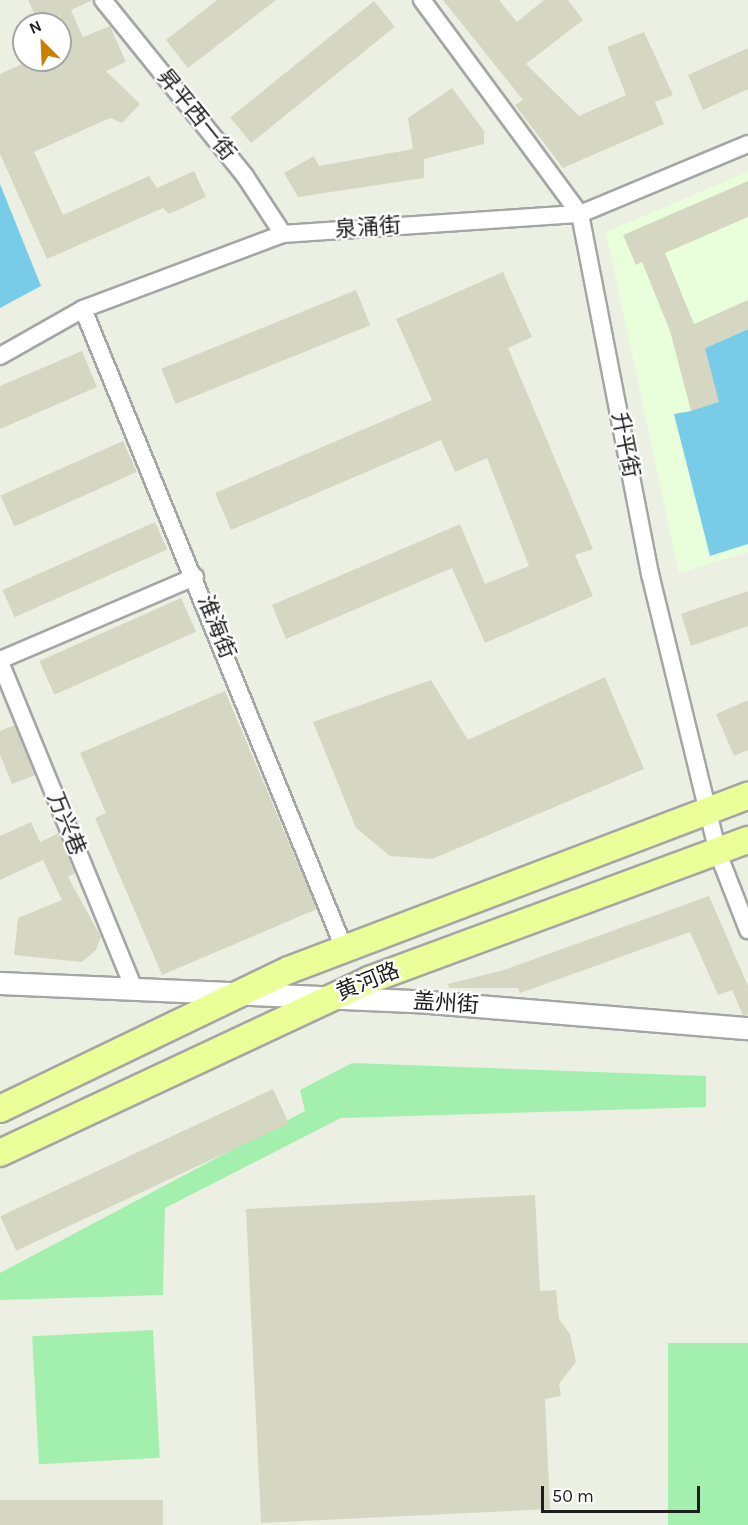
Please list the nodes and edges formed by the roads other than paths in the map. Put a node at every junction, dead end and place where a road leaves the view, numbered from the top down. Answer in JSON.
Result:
{"nodes":[{"id":1,"x":103,"y":0,"type":"edge"},
{"id":2,"x":422,"y":0,"type":"edge"},
{"id":3,"x":748,"y":144,"type":"edge"},
{"id":4,"x":580,"y":214,"type":"junction"},
{"id":5,"x":283,"y":234,"type":"junction"},
{"id":6,"x":83,"y":309,"type":"junction"},
{"id":7,"x":0,"y":356,"type":"edge"},
{"id":8,"x":195,"y":577,"type":"junction"},
{"id":9,"x":0,"y":661,"type":"edge"},
{"id":10,"x":748,"y":796,"type":"edge"},
{"id":11,"x":708,"y":812,"type":"junction"},
{"id":12,"x":748,"y":840,"type":"edge"},
{"id":13,"x":718,"y":853,"type":"junction"},
{"id":14,"x":748,"y":930,"type":"edge"},
{"id":15,"x":344,"y":948,"type":"junction"},
{"id":16,"x":0,"y":983,"type":"edge"},
{"id":17,"x":133,"y":987,"type":"junction"},
{"id":18,"x":235,"y":996,"type":"junction"},
{"id":19,"x":329,"y":997,"type":"junction"},
{"id":20,"x":748,"y":1028,"type":"edge"},
{"id":21,"x":0,"y":1109,"type":"edge"},
{"id":22,"x":0,"y":1153,"type":"edge"}],
"edges":[{"from":1,"to":5,"type":"street","name":"昇平西一街"},
{"from":2,"to":4,"type":"street","name":"升平街"},
{"from":3,"to":4,"type":"street","name":"泉涌街"},
{"from":4,"to":5,"type":"street","name":"泉涌街"},
{"from":4,"to":11,"type":"street","name":"升平街"},
{"from":5,"to":6,"type":"street","name":"泉涌街"},
{"from":6,"to":7,"type":"street","name":"泉涌街"},
{"from":6,"to":8,"type":"street","name":"淮海街"},
{"from":8,"to":9,"type":"street"},
{"from":8,"to":15,"type":"street","name":"淮海街"},
{"from":9,"to":17,"type":"street","name":"万兴巷"},
{"from":10,"to":11,"type":"main road","name":"黄河路"},
{"from":11,"to":13,"type":"street","name":"升平街"},
{"from":11,"to":15,"type":"main road","name":"黄河路"},
{"from":12,"to":13,"type":"main road","name":"黄河路"},
{"from":13,"to":14,"type":"street","name":"升平街"},
{"from":13,"to":19,"type":"main road","name":"黄河路"},
{"from":15,"to":18,"type":"main road","name":"黄河路"},
{"from":16,"to":17,"type":"street","name":"盖州街"},
{"from":17,"to":18,"type":"street","name":"盖州街"},
{"from":18,"to":19,"type":"street","name":"盖州街"},
{"from":18,"to":21,"type":"main road","name":"黄河路"},
{"from":19,"to":20,"type":"street","name":"盖州街"},
{"from":19,"to":22,"type":"main road","name":"黄河路"}]}
